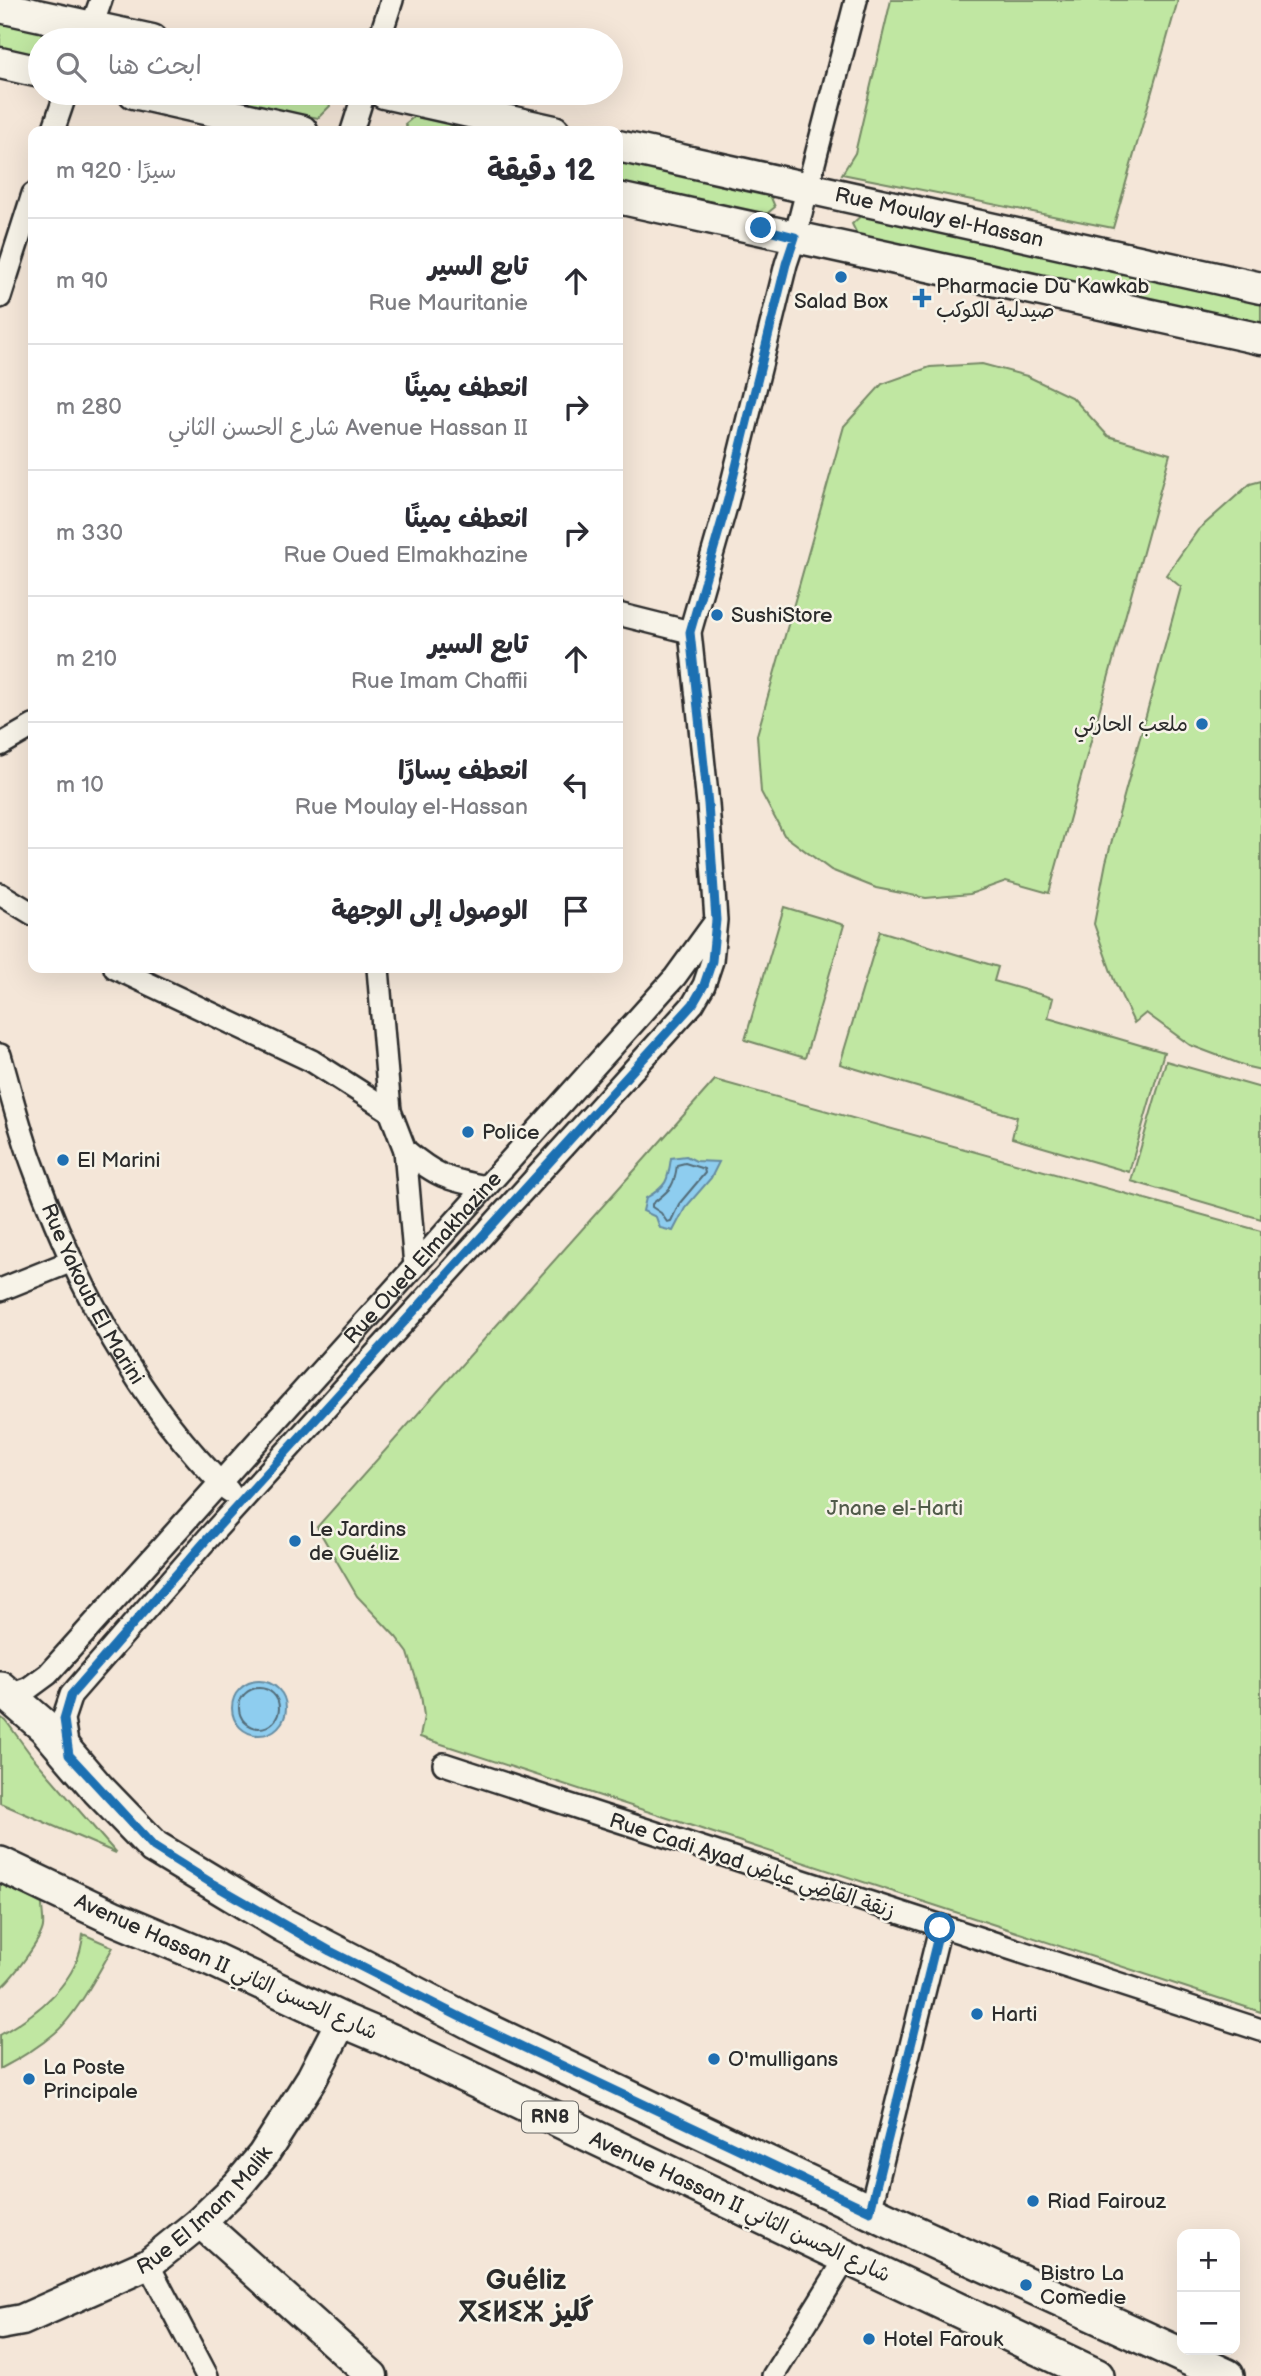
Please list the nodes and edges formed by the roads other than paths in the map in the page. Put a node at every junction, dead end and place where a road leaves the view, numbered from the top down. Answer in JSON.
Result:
{"nodes":[{"id":1,"x":392,"y":0,"type":"edge"},
{"id":2,"x":856,"y":0,"type":"edge"},
{"id":3,"x":0,"y":7,"type":"edge"},
{"id":4,"x":93,"y":22,"type":"edge"},
{"id":5,"x":113,"y":28,"type":"edge"},
{"id":6,"x":383,"y":28,"type":"edge"},
{"id":7,"x":0,"y":63,"type":"edge"},
{"id":8,"x":28,"y":69,"type":"edge"},
{"id":9,"x":62,"y":105,"type":"edge"},
{"id":10,"x":187,"y":105,"type":"edge"},
{"id":11,"x":360,"y":105,"type":"edge"},
{"id":12,"x":438,"y":105,"type":"edge"},
{"id":13,"x":55,"y":126,"type":"edge"},
{"id":14,"x":280,"y":126,"type":"edge"},
{"id":15,"x":354,"y":126,"type":"edge"},
{"id":16,"x":532,"y":126,"type":"edge"},
{"id":17,"x":623,"y":147,"type":"edge"},
{"id":18,"x":808,"y":187,"type":"junction"},
{"id":19,"x":623,"y":199,"type":"edge"},
{"id":20,"x":28,"y":210,"type":"edge"},
{"id":21,"x":795,"y":237,"type":"junction"},
{"id":22,"x":1261,"y":288,"type":"edge"},
{"id":23,"x":0,"y":297,"type":"edge"},
{"id":24,"x":1261,"y":339,"type":"edge"},
{"id":25,"x":623,"y":615,"type":"edge"},
{"id":26,"x":690,"y":632,"type":"junction"},
{"id":27,"x":28,"y":729,"type":"edge"},
{"id":28,"x":0,"y":745,"type":"edge"},
{"id":29,"x":0,"y":894,"type":"edge"},
{"id":30,"x":28,"y":912,"type":"edge"},
{"id":31,"x":716,"y":920,"type":"junction"},
{"id":32,"x":126,"y":973,"type":"edge"},
{"id":33,"x":378,"y":973,"type":"edge"},
{"id":34,"x":0,"y":1055,"type":"edge"},
{"id":35,"x":390,"y":1111,"type":"junction"},
{"id":36,"x":405,"y":1150,"type":"junction"},
{"id":37,"x":486,"y":1187,"type":"junction"},
{"id":38,"x":72,"y":1261,"type":"junction"},
{"id":39,"x":415,"y":1266,"type":"junction"},
{"id":40,"x":0,"y":1290,"type":"edge"},
{"id":41,"x":221,"y":1483,"type":"junction"},
{"id":42,"x":241,"y":1503,"type":"junction"},
{"id":43,"x":5,"y":1691,"type":"edge"},
{"id":44,"x":69,"y":1755,"type":"junction"},
{"id":45,"x":444,"y":1764,"type":"dead end"},
{"id":46,"x":0,"y":1864,"type":"edge"},
{"id":47,"x":940,"y":1928,"type":"junction"},
{"id":48,"x":342,"y":2020,"type":"junction"},
{"id":49,"x":1261,"y":2031,"type":"edge"},
{"id":50,"x":870,"y":2211,"type":"junction"},
{"id":51,"x":200,"y":2222,"type":"junction"},
{"id":52,"x":846,"y":2257,"type":"junction"},
{"id":53,"x":148,"y":2264,"type":"junction"},
{"id":54,"x":0,"y":2324,"type":"edge"},
{"id":55,"x":207,"y":2376,"type":"edge"},
{"id":56,"x":372,"y":2376,"type":"edge"},
{"id":57,"x":773,"y":2376,"type":"edge"},
{"id":58,"x":1097,"y":2376,"type":"edge"},
{"id":59,"x":1227,"y":2376,"type":"edge"}],
"edges":[{"from":1,"to":6,"type":"street"},
{"from":2,"to":18,"type":"street"},
{"from":3,"to":4,"type":"street"},
{"from":4,"to":5,"type":"street"},
{"from":7,"to":8,"type":"street"},
{"from":9,"to":13,"type":"street"},
{"from":10,"to":14,"type":"street"},
{"from":11,"to":15,"type":"street"},
{"from":12,"to":16,"type":"street"},
{"from":17,"to":18,"type":"street","name":"Rue Moulay el-Hassan"},
{"from":18,"to":21,"type":"street"},
{"from":18,"to":22,"type":"street","name":"Rue Moulay el-Hassan"},
{"from":19,"to":21,"type":"street"},
{"from":20,"to":23,"type":"street"},
{"from":21,"to":24,"type":"street"},
{"from":21,"to":26,"type":"street"},
{"from":25,"to":26,"type":"street"},
{"from":26,"to":31,"type":"street"},
{"from":27,"to":28,"type":"street"},
{"from":29,"to":30,"type":"street"},
{"from":31,"to":37,"type":"street","name":"Rue Oued Elmakhazine"},
{"from":31,"to":42,"type":"street","name":"Rue Oued Elmakhazine"},
{"from":32,"to":35,"type":"street"},
{"from":33,"to":35,"type":"street"},
{"from":34,"to":38,"type":"street","name":"Rue Yakoub El Marini"},
{"from":35,"to":36,"type":"street"},
{"from":36,"to":37,"type":"street"},
{"from":36,"to":39,"type":"street"},
{"from":37,"to":39,"type":"street","name":"Rue Oued Elmakhazine"},
{"from":38,"to":40,"type":"street"},
{"from":38,"to":41,"type":"street","name":"Rue Yakoub El Marini"},
{"from":39,"to":41,"type":"street","name":"Rue Oued Elmakhazine"},
{"from":41,"to":42,"type":"street","name":"Rue Yakoub El Marini"},
{"from":41,"to":43,"type":"street","name":"Rue Oued Elmakhazine"},
{"from":42,"to":44,"type":"street","name":"Rue Oued Elmakhazine"},
{"from":43,"to":44,"type":"main road","number":"RN8"},
{"from":44,"to":50,"type":"main road","number":"RN8"},
{"from":45,"to":47,"type":"street","name":"Rue Cadi Ayad زنقة القاضي عياض"},
{"from":46,"to":48,"type":"main road","name":"Avenue Hassan II شارع الحسن الثاني","number":"RN8"},
{"from":47,"to":49,"type":"street","name":"Rue Cadi Ayad زنقة القاضي عياض"},
{"from":47,"to":50,"type":"street"},
{"from":48,"to":51,"type":"street","name":"Rue El Imam Malik"},
{"from":48,"to":52,"type":"main road","name":"Avenue Hassan II شارع الحسن الثاني","number":"RN8"},
{"from":50,"to":59,"type":"main road","number":"RN8"},
{"from":51,"to":53,"type":"street","name":"Rue El Imam Malik"},
{"from":51,"to":56,"type":"street"},
{"from":52,"to":57,"type":"street"},
{"from":52,"to":58,"type":"main road","name":"Avenue Hassan II شارع الحسن الثاني","number":"RN8"},
{"from":53,"to":54,"type":"street","name":"Rue El Imam Malik"},
{"from":53,"to":55,"type":"street"}]}
